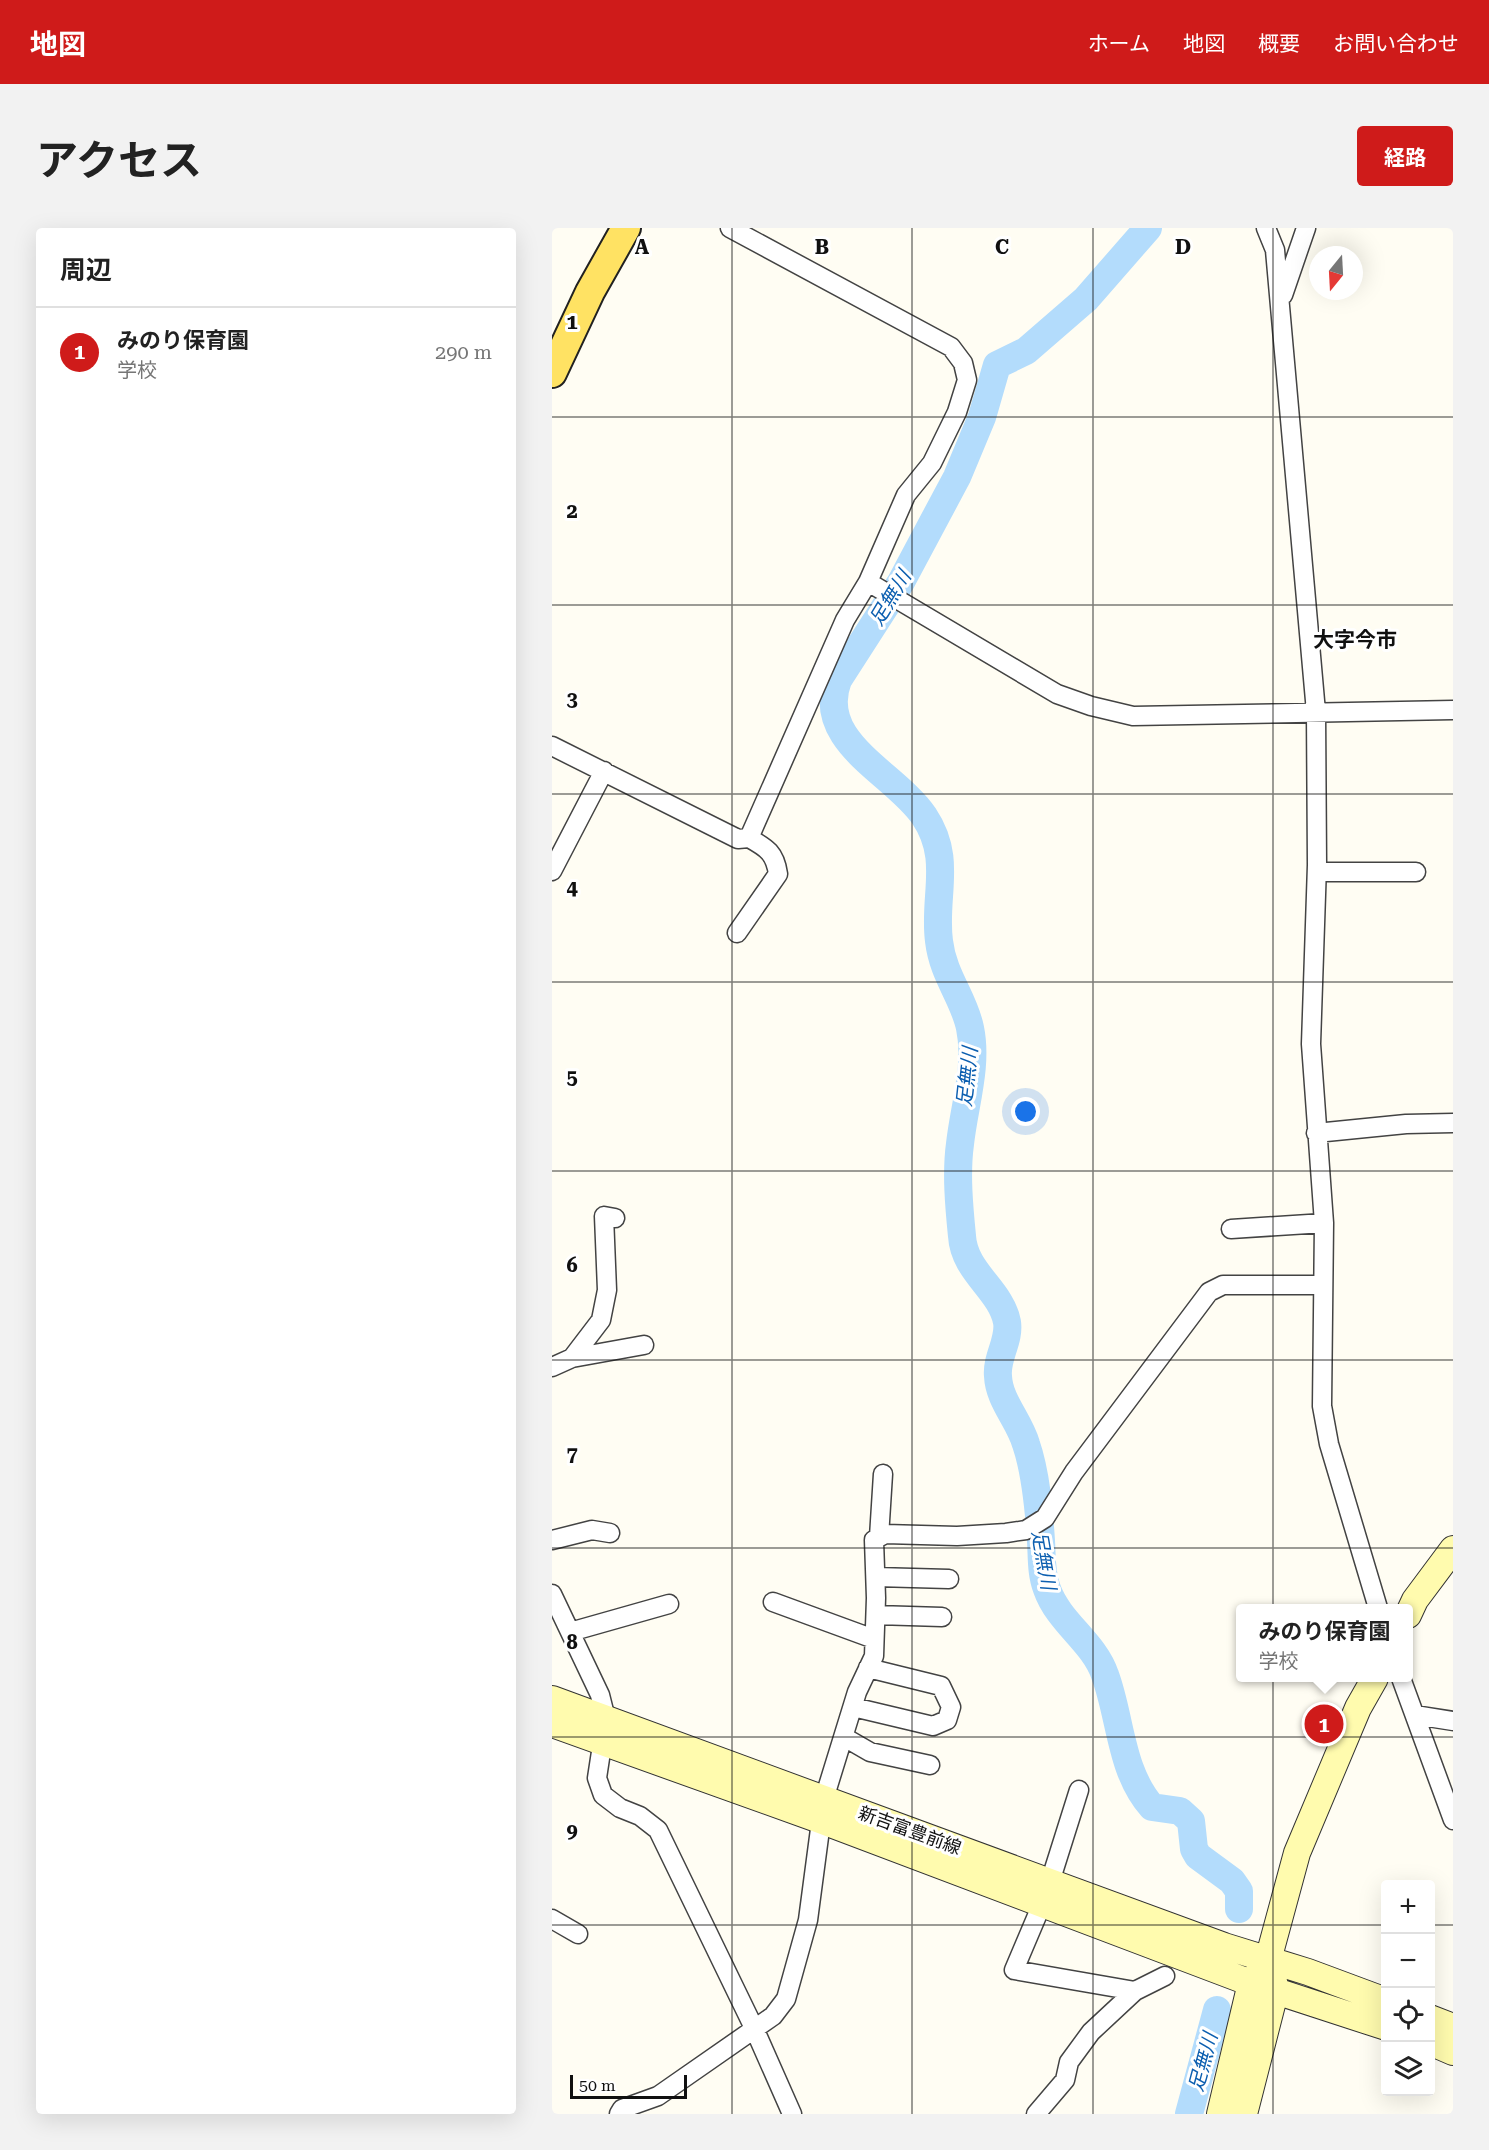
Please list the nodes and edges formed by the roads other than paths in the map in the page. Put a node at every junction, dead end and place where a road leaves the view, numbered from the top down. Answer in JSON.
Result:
{"nodes":[{"id":1,"x":626,"y":228,"type":"edge"},
{"id":2,"x":730,"y":228,"type":"edge"},
{"id":3,"x":1266,"y":228,"type":"edge"},
{"id":4,"x":1306,"y":228,"type":"edge"},
{"id":5,"x":1280,"y":303,"type":"junction"},
{"id":6,"x":552,"y":373,"type":"edge"},
{"id":7,"x":868,"y":582,"type":"junction"},
{"id":8,"x":1453,"y":710,"type":"edge"},
{"id":9,"x":1316,"y":711,"type":"junction"},
{"id":10,"x":552,"y":746,"type":"edge"},
{"id":11,"x":604,"y":771,"type":"junction"},
{"id":12,"x":749,"y":838,"type":"junction"},
{"id":13,"x":552,"y":871,"type":"edge"},
{"id":14,"x":1317,"y":872,"type":"junction"},
{"id":15,"x":1416,"y":872,"type":"dead end"},
{"id":16,"x":737,"y":933,"type":"dead end"},
{"id":17,"x":1453,"y":1123,"type":"edge"},
{"id":18,"x":1316,"y":1133,"type":"junction"},
{"id":19,"x":615,"y":1218,"type":"dead end"},
{"id":20,"x":1324,"y":1223,"type":"junction"},
{"id":21,"x":1231,"y":1229,"type":"dead end"},
{"id":22,"x":1322,"y":1285,"type":"junction"},
{"id":23,"x":644,"y":1345,"type":"dead end"},
{"id":24,"x":572,"y":1359,"type":"junction"},
{"id":25,"x":552,"y":1367,"type":"edge"},
{"id":26,"x":883,"y":1474,"type":"dead end"},
{"id":27,"x":610,"y":1533,"type":"dead end"},
{"id":28,"x":879,"y":1537,"type":"junction"},
{"id":29,"x":552,"y":1539,"type":"edge"},
{"id":30,"x":1453,"y":1549,"type":"edge"},
{"id":31,"x":876,"y":1577,"type":"junction"},
{"id":32,"x":949,"y":1579,"type":"dead end"},
{"id":33,"x":552,"y":1594,"type":"edge"},
{"id":34,"x":773,"y":1602,"type":"dead end"},
{"id":35,"x":669,"y":1604,"type":"dead end"},
{"id":36,"x":1377,"y":1604,"type":"edge"},
{"id":37,"x":1413,"y":1605,"type":"edge"},
{"id":38,"x":876,"y":1615,"type":"junction"},
{"id":39,"x":942,"y":1617,"type":"dead end"},
{"id":40,"x":570,"y":1632,"type":"junction"},
{"id":41,"x":874,"y":1639,"type":"junction"},
{"id":42,"x":868,"y":1668,"type":"junction"},
{"id":43,"x":1372,"y":1682,"type":"edge"},
{"id":44,"x":1403,"y":1682,"type":"edge"},
{"id":45,"x":552,"y":1700,"type":"edge"},
{"id":46,"x":852,"y":1707,"type":"junction"},
{"id":47,"x":1415,"y":1715,"type":"junction"},
{"id":48,"x":1453,"y":1721,"type":"edge"},
{"id":49,"x":552,"y":1724,"type":"edge"},
{"id":50,"x":604,"y":1730,"type":"junction"},
{"id":51,"x":844,"y":1737,"type":"junction"},
{"id":52,"x":930,"y":1766,"type":"dead end"},
{"id":53,"x":1079,"y":1790,"type":"dead end"},
{"id":54,"x":822,"y":1810,"type":"junction"},
{"id":55,"x":1453,"y":1820,"type":"edge"},
{"id":56,"x":1046,"y":1893,"type":"junction"},
{"id":57,"x":552,"y":1919,"type":"edge"},
{"id":58,"x":578,"y":1934,"type":"dead end"},
{"id":59,"x":1268,"y":1960,"type":"junction"},
{"id":60,"x":1166,"y":1976,"type":"dead end"},
{"id":61,"x":1251,"y":1983,"type":"junction"},
{"id":62,"x":1276,"y":1989,"type":"junction"},
{"id":63,"x":1135,"y":1991,"type":"junction"},
{"id":64,"x":1381,"y":1999,"type":"edge"},
{"id":65,"x":1435,"y":2020,"type":"edge"},
{"id":66,"x":1381,"y":2025,"type":"edge"},
{"id":67,"x":754,"y":2028,"type":"junction"},
{"id":68,"x":1453,"y":2028,"type":"edge"},
{"id":69,"x":1435,"y":2044,"type":"edge"},
{"id":70,"x":1453,"y":2052,"type":"edge"},
{"id":71,"x":619,"y":2114,"type":"edge"},
{"id":72,"x":792,"y":2114,"type":"edge"},
{"id":73,"x":1036,"y":2114,"type":"edge"},
{"id":74,"x":1220,"y":2114,"type":"edge"},
{"id":75,"x":1244,"y":2114,"type":"edge"}],
"edges":[{"from":1,"to":6,"type":"main road"},
{"from":2,"to":7,"type":"street"},
{"from":3,"to":5,"type":"street"},
{"from":4,"to":5,"type":"street"},
{"from":5,"to":9,"type":"street"},
{"from":7,"to":9,"type":"street"},
{"from":7,"to":12,"type":"street"},
{"from":8,"to":9,"type":"street"},
{"from":9,"to":14,"type":"street"},
{"from":10,"to":11,"type":"street"},
{"from":11,"to":12,"type":"street"},
{"from":11,"to":13,"type":"street"},
{"from":12,"to":16,"type":"street"},
{"from":14,"to":15,"type":"street"},
{"from":14,"to":18,"type":"street"},
{"from":17,"to":18,"type":"street"},
{"from":18,"to":20,"type":"street"},
{"from":19,"to":24,"type":"street"},
{"from":20,"to":21,"type":"street"},
{"from":20,"to":22,"type":"street"},
{"from":22,"to":28,"type":"street"},
{"from":22,"to":36,"type":"street"},
{"from":23,"to":24,"type":"street"},
{"from":24,"to":25,"type":"street"},
{"from":26,"to":28,"type":"street"},
{"from":27,"to":29,"type":"street"},
{"from":28,"to":31,"type":"street"},
{"from":30,"to":37,"type":"main road"},
{"from":31,"to":32,"type":"street"},
{"from":31,"to":38,"type":"street"},
{"from":33,"to":40,"type":"street"},
{"from":34,"to":41,"type":"street"},
{"from":35,"to":40,"type":"street"},
{"from":38,"to":39,"type":"street"},
{"from":38,"to":41,"type":"street"},
{"from":40,"to":50,"type":"street"},
{"from":41,"to":42,"type":"street"},
{"from":42,"to":46,"type":"street"},
{"from":42,"to":46,"type":"street"},
{"from":43,"to":59,"type":"main road"},
{"from":44,"to":47,"type":"street"},
{"from":45,"to":50,"type":"main road","name":"新吉富豊前線"},
{"from":46,"to":51,"type":"street"},
{"from":47,"to":48,"type":"street"},
{"from":47,"to":55,"type":"street"},
{"from":49,"to":50,"type":"main road","name":"新吉富豊前線"},
{"from":50,"to":54,"type":"main road","name":"新吉富豊前線"},
{"from":50,"to":67,"type":"street"},
{"from":51,"to":52,"type":"street"},
{"from":51,"to":54,"type":"street"},
{"from":53,"to":56,"type":"street"},
{"from":54,"to":56,"type":"main road","name":"新吉富豊前線"},
{"from":54,"to":67,"type":"street"},
{"from":56,"to":59,"type":"main road","name":"新吉富豊前線"},
{"from":56,"to":61,"type":"main road","name":"新吉富豊前線"},
{"from":56,"to":63,"type":"street"},
{"from":57,"to":58,"type":"street"},
{"from":59,"to":61,"type":"main road"},
{"from":59,"to":62,"type":"main road"},
{"from":59,"to":64,"type":"main road","name":"新吉富豊前線"},
{"from":60,"to":63,"type":"street"},
{"from":61,"to":62,"type":"main road","name":"新吉富豊前線"},
{"from":61,"to":74,"type":"main road"},
{"from":62,"to":66,"type":"main road","name":"新吉富豊前線"},
{"from":62,"to":75,"type":"main road"},
{"from":63,"to":73,"type":"street"},
{"from":65,"to":68,"type":"main road"},
{"from":67,"to":71,"type":"street"},
{"from":67,"to":72,"type":"street"},
{"from":69,"to":70,"type":"main road"}]}
